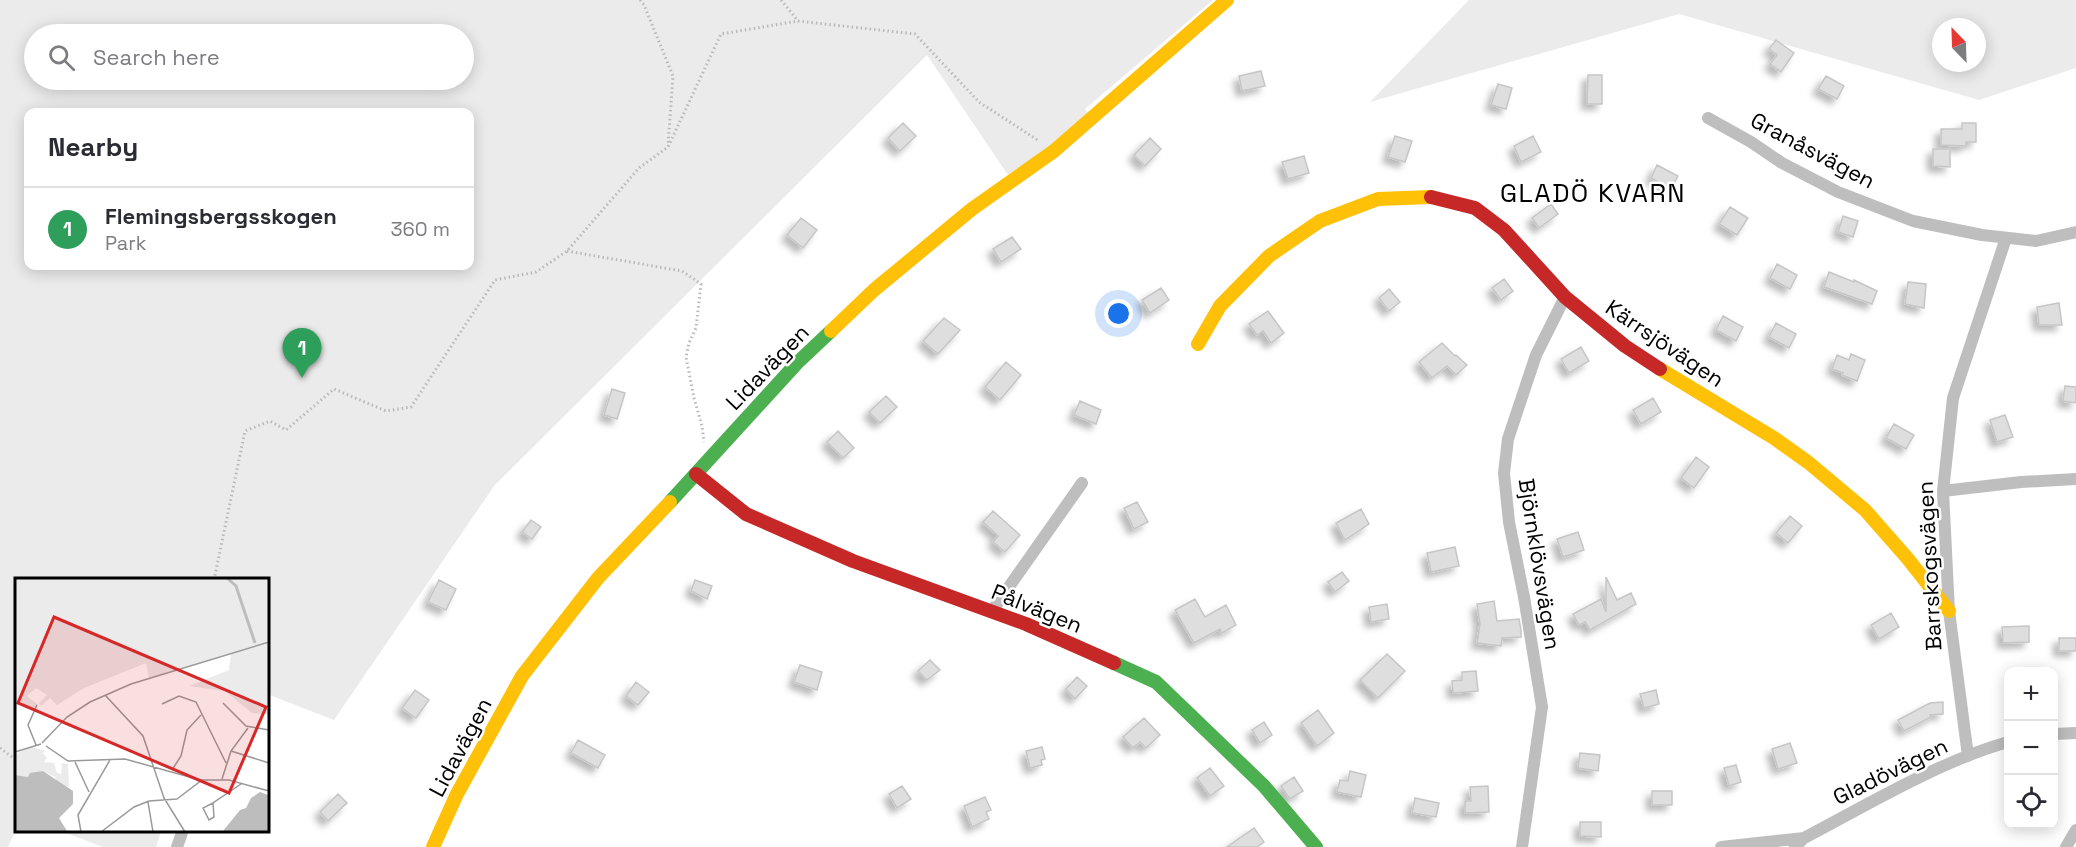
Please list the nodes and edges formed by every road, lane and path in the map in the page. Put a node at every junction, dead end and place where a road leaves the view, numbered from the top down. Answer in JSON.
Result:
{"nodes":[{"id":1,"x":640,"y":0,"type":"edge"},
{"id":2,"x":781,"y":0,"type":"edge"},
{"id":3,"x":1227,"y":0,"type":"edge"},
{"id":4,"x":798,"y":21,"type":"junction"},
{"id":5,"x":1708,"y":118,"type":"dead end"},
{"id":6,"x":668,"y":147,"type":"junction"},
{"id":7,"x":1054,"y":151,"type":"junction"},
{"id":8,"x":2076,"y":232,"type":"edge"},
{"id":9,"x":2003,"y":238,"type":"junction"},
{"id":10,"x":567,"y":251,"type":"junction"},
{"id":11,"x":1565,"y":297,"type":"junction"},
{"id":12,"x":1198,"y":344,"type":"dead end"},
{"id":13,"x":713,"y":456,"type":"junction"},
{"id":14,"x":696,"y":474,"type":"junction"},
{"id":15,"x":2076,"y":479,"type":"edge"},
{"id":16,"x":1082,"y":483,"type":"dead end"},
{"id":17,"x":1943,"y":491,"type":"junction"},
{"id":18,"x":214,"y":578,"type":"edge"},
{"id":19,"x":992,"y":611,"type":"junction"},
{"id":20,"x":1948,"y":611,"type":"junction"},
{"id":21,"x":2076,"y":733,"type":"edge"},
{"id":22,"x":2058,"y":734,"type":"edge"},
{"id":23,"x":2004,"y":743,"type":"edge"},
{"id":24,"x":0,"y":748,"type":"edge"},
{"id":25,"x":1968,"y":756,"type":"junction"},
{"id":26,"x":15,"y":759,"type":"edge"},
{"id":27,"x":2076,"y":830,"type":"edge"},
{"id":28,"x":183,"y":832,"type":"edge"},
{"id":29,"x":1799,"y":843,"type":"edge"},
{"id":30,"x":177,"y":847,"type":"edge"},
{"id":31,"x":433,"y":847,"type":"edge"},
{"id":32,"x":1316,"y":847,"type":"edge"},
{"id":33,"x":1522,"y":847,"type":"edge"},
{"id":34,"x":1721,"y":847,"type":"edge"},
{"id":35,"x":2066,"y":847,"type":"edge"}],
"edges":[{"from":1,"to":6,"type":"path"},
{"from":2,"to":4,"type":"path"},
{"from":3,"to":7,"type":"street","name":"Lidavägen"},
{"from":4,"to":6,"type":"path"},
{"from":4,"to":7,"type":"path"},
{"from":5,"to":9,"type":"street","name":"Granåsvägen"},
{"from":6,"to":10,"type":"path"},
{"from":7,"to":13,"type":"street","name":"Lidavägen"},
{"from":8,"to":9,"type":"street","name":"Granåsvägen"},
{"from":9,"to":17,"type":"street","name":"Barrskogsvägen"},
{"from":10,"to":13,"type":"path"},
{"from":10,"to":18,"type":"path"},
{"from":11,"to":12,"type":"street","name":"Kärrsjövägen"},
{"from":11,"to":20,"type":"street","name":"Kärrsjövägen"},
{"from":11,"to":33,"type":"street","name":"Björnklövsvägen"},
{"from":13,"to":14,"type":"street","name":"Lidavägen"},
{"from":14,"to":19,"type":"street","name":"Pålvägen"},
{"from":14,"to":31,"type":"street","name":"Lidavägen"},
{"from":15,"to":17,"type":"street"},
{"from":16,"to":19,"type":"street"},
{"from":17,"to":20,"type":"street","name":"Barrskogsvägen"},
{"from":19,"to":32,"type":"street","name":"Pålvägen"},
{"from":20,"to":25,"type":"street","name":"Barrskogsvägen"},
{"from":21,"to":22,"type":"street"},
{"from":23,"to":25,"type":"street","name":"Gladövägen"},
{"from":24,"to":26,"type":"path"},
{"from":25,"to":29,"type":"street","name":"Gladövägen"},
{"from":27,"to":35,"type":"street"},
{"from":28,"to":30,"type":"street"},
{"from":29,"to":34,"type":"street"}]}
